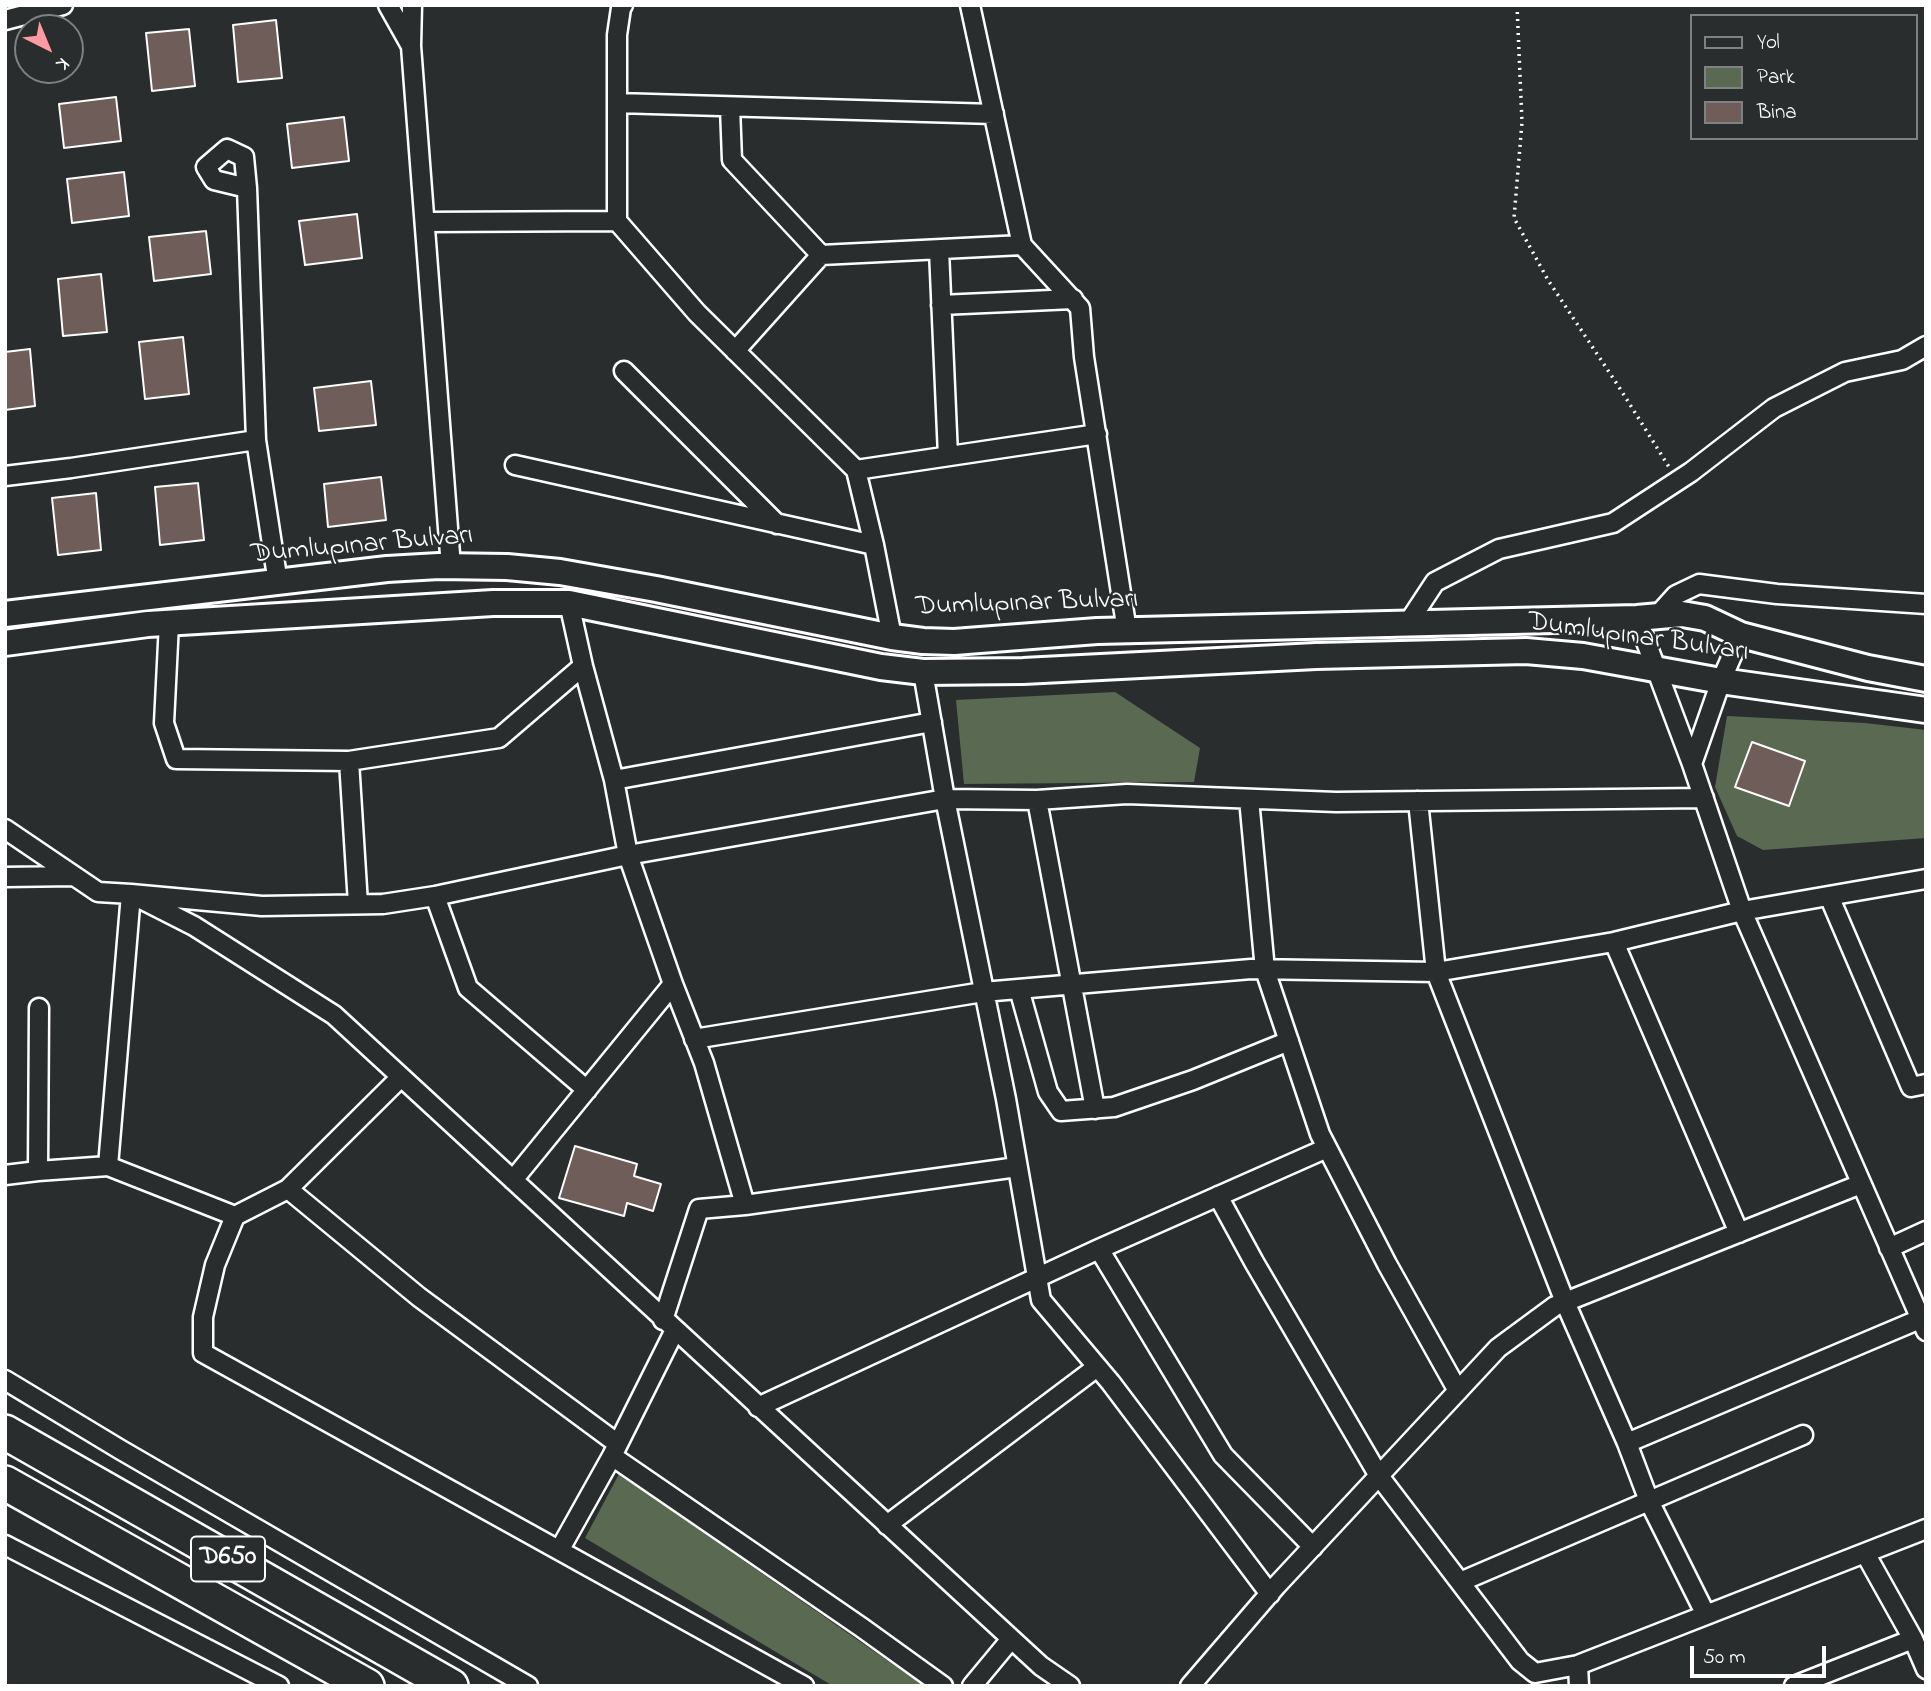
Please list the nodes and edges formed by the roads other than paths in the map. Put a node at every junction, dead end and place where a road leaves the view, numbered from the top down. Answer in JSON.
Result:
{"nodes":[{"id":1,"x":63,"y":5,"type":"edge"},
{"id":2,"x":387,"y":5,"type":"edge"},
{"id":3,"x":412,"y":5,"type":"edge"},
{"id":4,"x":623,"y":5,"type":"edge"},
{"id":5,"x":970,"y":5,"type":"edge"},
{"id":6,"x":5,"y":20,"type":"edge"},
{"id":7,"x":411,"y":46,"type":"junction"},
{"id":8,"x":617,"y":103,"type":"junction"},
{"id":9,"x":730,"y":107,"type":"junction"},
{"id":10,"x":993,"y":114,"type":"junction"},
{"id":11,"x":247,"y":188,"type":"dead end"},
{"id":12,"x":617,"y":221,"type":"junction"},
{"id":13,"x":425,"y":222,"type":"junction"},
{"id":14,"x":1022,"y":245,"type":"junction"},
{"id":15,"x":939,"y":250,"type":"junction"},
{"id":16,"x":821,"y":256,"type":"junction"},
{"id":17,"x":1073,"y":299,"type":"junction"},
{"id":18,"x":941,"y":305,"type":"junction"},
{"id":19,"x":1926,"y":346,"type":"edge"},
{"id":20,"x":735,"y":351,"type":"junction"},
{"id":21,"x":624,"y":371,"type":"dead end"},
{"id":22,"x":1097,"y":434,"type":"junction"},
{"id":23,"x":256,"y":439,"type":"junction"},
{"id":24,"x":948,"y":456,"type":"junction"},
{"id":25,"x":515,"y":466,"type":"dead end"},
{"id":26,"x":856,"y":470,"type":"junction"},
{"id":27,"x":5,"y":476,"type":"edge"},
{"id":28,"x":776,"y":524,"type":"junction"},
{"id":29,"x":874,"y":545,"type":"junction"},
{"id":30,"x":451,"y":567,"type":"junction"},
{"id":31,"x":278,"y":583,"type":"junction"},
{"id":32,"x":569,"y":603,"type":"junction"},
{"id":33,"x":1926,"y":604,"type":"edge"},
{"id":34,"x":5,"y":614,"type":"edge"},
{"id":35,"x":1647,"y":616,"type":"junction"},
{"id":36,"x":1408,"y":623,"type":"junction"},
{"id":37,"x":169,"y":624,"type":"junction"},
{"id":38,"x":1127,"y":631,"type":"junction"},
{"id":39,"x":1741,"y":635,"type":"junction"},
{"id":40,"x":892,"y":637,"type":"junction"},
{"id":41,"x":5,"y":643,"type":"edge"},
{"id":42,"x":583,"y":666,"type":"junction"},
{"id":43,"x":1657,"y":669,"type":"junction"},
{"id":44,"x":923,"y":672,"type":"junction"},
{"id":45,"x":1926,"y":679,"type":"edge"},
{"id":46,"x":1721,"y":681,"type":"junction"},
{"id":47,"x":1926,"y":710,"type":"edge"},
{"id":48,"x":932,"y":723,"type":"junction"},
{"id":49,"x":349,"y":761,"type":"junction"},
{"id":50,"x":1692,"y":764,"type":"junction"},
{"id":51,"x":614,"y":780,"type":"junction"},
{"id":52,"x":1704,"y":798,"type":"junction"},
{"id":53,"x":945,"y":799,"type":"junction"},
{"id":54,"x":1249,"y":799,"type":"junction"},
{"id":55,"x":1037,"y":800,"type":"junction"},
{"id":56,"x":1418,"y":801,"type":"junction"},
{"id":57,"x":5,"y":829,"type":"edge"},
{"id":58,"x":628,"y":855,"type":"junction"},
{"id":59,"x":74,"y":876,"type":"junction"},
{"id":60,"x":5,"y":877,"type":"edge"},
{"id":61,"x":1926,"y":879,"type":"edge"},
{"id":62,"x":131,"y":894,"type":"junction"},
{"id":63,"x":435,"y":895,"type":"junction"},
{"id":64,"x":1829,"y":896,"type":"junction"},
{"id":65,"x":358,"y":904,"type":"junction"},
{"id":66,"x":1742,"y":911,"type":"junction"},
{"id":67,"x":1614,"y":942,"type":"junction"},
{"id":68,"x":1265,"y":970,"type":"junction"},
{"id":69,"x":1436,"y":972,"type":"junction"},
{"id":70,"x":673,"y":984,"type":"junction"},
{"id":71,"x":1071,"y":984,"type":"junction"},
{"id":72,"x":1019,"y":989,"type":"junction"},
{"id":73,"x":983,"y":992,"type":"junction"},
{"id":74,"x":39,"y":1008,"type":"dead end"},
{"id":75,"x":694,"y":1039,"type":"junction"},
{"id":76,"x":1289,"y":1041,"type":"junction"},
{"id":77,"x":401,"y":1077,"type":"junction"},
{"id":78,"x":1926,"y":1084,"type":"edge"},
{"id":79,"x":587,"y":1090,"type":"junction"},
{"id":80,"x":1095,"y":1109,"type":"junction"},
{"id":81,"x":1327,"y":1148,"type":"junction"},
{"id":82,"x":108,"y":1166,"type":"junction"},
{"id":83,"x":1017,"y":1167,"type":"junction"},
{"id":84,"x":38,"y":1171,"type":"junction"},
{"id":85,"x":5,"y":1175,"type":"edge"},
{"id":86,"x":513,"y":1180,"type":"junction"},
{"id":87,"x":1861,"y":1184,"type":"junction"},
{"id":88,"x":288,"y":1189,"type":"junction"},
{"id":89,"x":1218,"y":1196,"type":"junction"},
{"id":90,"x":744,"y":1205,"type":"junction"},
{"id":91,"x":235,"y":1216,"type":"junction"},
{"id":92,"x":1926,"y":1231,"type":"edge"},
{"id":93,"x":1739,"y":1233,"type":"junction"},
{"id":94,"x":1889,"y":1248,"type":"junction"},
{"id":95,"x":1099,"y":1249,"type":"junction"},
{"id":96,"x":1037,"y":1278,"type":"junction"},
{"id":97,"x":1565,"y":1302,"type":"junction"},
{"id":98,"x":669,"y":1325,"type":"junction"},
{"id":99,"x":1923,"y":1325,"type":"edge"},
{"id":100,"x":1097,"y":1367,"type":"junction"},
{"id":101,"x":5,"y":1380,"type":"edge"},
{"id":102,"x":1458,"y":1391,"type":"junction"},
{"id":103,"x":758,"y":1407,"type":"junction"},
{"id":104,"x":5,"y":1432,"type":"edge"},
{"id":105,"x":1803,"y":1435,"type":"dead end"},
{"id":106,"x":1627,"y":1443,"type":"junction"},
{"id":107,"x":615,"y":1450,"type":"junction"},
{"id":108,"x":1379,"y":1476,"type":"junction"},
{"id":109,"x":5,"y":1483,"type":"edge"},
{"id":110,"x":1649,"y":1501,"type":"junction"},
{"id":111,"x":887,"y":1525,"type":"junction"},
{"id":112,"x":1926,"y":1529,"type":"edge"},
{"id":113,"x":5,"y":1545,"type":"edge"},
{"id":114,"x":1313,"y":1547,"type":"junction"},
{"id":115,"x":560,"y":1549,"type":"junction"},
{"id":116,"x":1865,"y":1553,"type":"junction"},
{"id":117,"x":1460,"y":1582,"type":"junction"},
{"id":118,"x":1270,"y":1594,"type":"junction"},
{"id":119,"x":1706,"y":1615,"type":"junction"},
{"id":120,"x":1011,"y":1639,"type":"junction"},
{"id":121,"x":1913,"y":1639,"type":"junction"},
{"id":122,"x":1577,"y":1665,"type":"junction"},
{"id":123,"x":1926,"y":1669,"type":"edge"},
{"id":124,"x":279,"y":1686,"type":"edge"},
{"id":125,"x":367,"y":1686,"type":"edge"},
{"id":126,"x":451,"y":1686,"type":"edge"},
{"id":127,"x":528,"y":1686,"type":"edge"},
{"id":128,"x":804,"y":1686,"type":"edge"},
{"id":129,"x":943,"y":1686,"type":"edge"},
{"id":130,"x":972,"y":1686,"type":"edge"},
{"id":131,"x":1070,"y":1686,"type":"edge"},
{"id":132,"x":1191,"y":1686,"type":"edge"},
{"id":133,"x":1579,"y":1686,"type":"edge"},
{"id":134,"x":1794,"y":1686,"type":"edge"}],
"edges":[{"from":1,"to":6,"type":"street"},
{"from":2,"to":7,"type":"street"},
{"from":3,"to":7,"type":"street"},
{"from":4,"to":8,"type":"street"},
{"from":5,"to":10,"type":"street"},
{"from":7,"to":13,"type":"street"},
{"from":8,"to":9,"type":"street"},
{"from":8,"to":12,"type":"street"},
{"from":9,"to":10,"type":"street"},
{"from":9,"to":16,"type":"street"},
{"from":10,"to":14,"type":"street"},
{"from":11,"to":23,"type":"street"},
{"from":12,"to":13,"type":"street"},
{"from":12,"to":20,"type":"street"},
{"from":13,"to":30,"type":"street"},
{"from":14,"to":15,"type":"street"},
{"from":14,"to":17,"type":"street"},
{"from":15,"to":16,"type":"street"},
{"from":15,"to":18,"type":"street"},
{"from":16,"to":20,"type":"street"},
{"from":17,"to":18,"type":"street"},
{"from":17,"to":22,"type":"street"},
{"from":18,"to":24,"type":"street"},
{"from":19,"to":36,"type":"street"},
{"from":20,"to":26,"type":"street"},
{"from":21,"to":28,"type":"street"},
{"from":22,"to":24,"type":"street"},
{"from":22,"to":38,"type":"street"},
{"from":23,"to":27,"type":"street"},
{"from":23,"to":31,"type":"street"},
{"from":24,"to":26,"type":"street"},
{"from":25,"to":28,"type":"street"},
{"from":26,"to":29,"type":"street"},
{"from":28,"to":29,"type":"street"},
{"from":29,"to":40,"type":"street"},
{"from":30,"to":31,"type":"main road","name":"Dumlupınar Bulvarı"},
{"from":30,"to":40,"type":"main road","name":"Dumlupınar Bulvarı"},
{"from":31,"to":34,"type":"main road","name":"Dumlupınar Bulvarı"},
{"from":32,"to":37,"type":"main road","name":"Dumlupınar Bulvarı"},
{"from":32,"to":42,"type":"street"},
{"from":32,"to":44,"type":"main road","name":"Dumlupınar Bulvarı"},
{"from":33,"to":35,"type":"street"},
{"from":35,"to":36,"type":"main road","name":"Dumlupınar Bulvarı"},
{"from":35,"to":39,"type":"main road","name":"Dumlupınar Bulvarı"},
{"from":35,"to":43,"type":"street"},
{"from":36,"to":38,"type":"main road","name":"Dumlupınar Bulvarı"},
{"from":37,"to":41,"type":"main road","name":"Dumlupınar Bulvarı"},
{"from":37,"to":49,"type":"street"},
{"from":38,"to":40,"type":"main road","name":"Dumlupınar Bulvarı"},
{"from":39,"to":45,"type":"main road","name":"Dumlupınar Bulvarı"},
{"from":39,"to":46,"type":"street"},
{"from":42,"to":49,"type":"street"},
{"from":42,"to":51,"type":"street"},
{"from":43,"to":44,"type":"main road","name":"Dumlupınar Bulvarı"},
{"from":43,"to":46,"type":"main road","name":"Dumlupınar Bulvarı"},
{"from":43,"to":50,"type":"street"},
{"from":44,"to":48,"type":"street"},
{"from":46,"to":47,"type":"main road","name":"Dumlupınar Bulvarı"},
{"from":46,"to":50,"type":"street"},
{"from":48,"to":51,"type":"street"},
{"from":48,"to":53,"type":"street"},
{"from":49,"to":65,"type":"street"},
{"from":50,"to":52,"type":"street"},
{"from":51,"to":58,"type":"street"},
{"from":52,"to":56,"type":"street"},
{"from":52,"to":66,"type":"street"},
{"from":53,"to":55,"type":"street"},
{"from":53,"to":58,"type":"street"},
{"from":53,"to":73,"type":"street"},
{"from":54,"to":55,"type":"street"},
{"from":54,"to":56,"type":"street"},
{"from":54,"to":68,"type":"street"},
{"from":55,"to":71,"type":"street"},
{"from":56,"to":69,"type":"street"},
{"from":57,"to":59,"type":"street"},
{"from":58,"to":63,"type":"street"},
{"from":58,"to":70,"type":"street"},
{"from":59,"to":60,"type":"street"},
{"from":59,"to":62,"type":"street"},
{"from":61,"to":64,"type":"street"},
{"from":62,"to":65,"type":"street"},
{"from":62,"to":77,"type":"street"},
{"from":62,"to":82,"type":"street"},
{"from":63,"to":65,"type":"street"},
{"from":63,"to":79,"type":"street"},
{"from":64,"to":66,"type":"street"},
{"from":64,"to":78,"type":"street"},
{"from":66,"to":67,"type":"street"},
{"from":66,"to":87,"type":"street"},
{"from":67,"to":69,"type":"street"},
{"from":67,"to":93,"type":"street"},
{"from":68,"to":69,"type":"street"},
{"from":68,"to":71,"type":"street"},
{"from":68,"to":76,"type":"street"},
{"from":69,"to":97,"type":"street"},
{"from":70,"to":75,"type":"street"},
{"from":70,"to":79,"type":"street"},
{"from":71,"to":72,"type":"street"},
{"from":71,"to":80,"type":"street"},
{"from":72,"to":73,"type":"street"},
{"from":72,"to":80,"type":"street"},
{"from":73,"to":75,"type":"street"},
{"from":73,"to":83,"type":"street"},
{"from":74,"to":84,"type":"street"},
{"from":75,"to":90,"type":"street"},
{"from":76,"to":80,"type":"street"},
{"from":76,"to":81,"type":"street"},
{"from":77,"to":86,"type":"street"},
{"from":77,"to":88,"type":"street"},
{"from":79,"to":86,"type":"street"},
{"from":81,"to":89,"type":"street"},
{"from":81,"to":102,"type":"street"},
{"from":82,"to":84,"type":"street"},
{"from":82,"to":91,"type":"street"},
{"from":83,"to":90,"type":"street"},
{"from":83,"to":96,"type":"street"},
{"from":84,"to":85,"type":"street"},
{"from":86,"to":98,"type":"street"},
{"from":87,"to":93,"type":"street"},
{"from":87,"to":94,"type":"street"},
{"from":88,"to":91,"type":"street"},
{"from":88,"to":107,"type":"street"},
{"from":89,"to":95,"type":"street"},
{"from":89,"to":108,"type":"street"},
{"from":90,"to":98,"type":"street"},
{"from":91,"to":115,"type":"street"},
{"from":92,"to":94,"type":"street"},
{"from":93,"to":97,"type":"street"},
{"from":94,"to":99,"type":"street"},
{"from":95,"to":96,"type":"street"},
{"from":95,"to":114,"type":"street"},
{"from":96,"to":100,"type":"street"},
{"from":96,"to":103,"type":"street"},
{"from":97,"to":102,"type":"street"},
{"from":97,"to":106,"type":"street"},
{"from":98,"to":103,"type":"street"},
{"from":98,"to":107,"type":"street"},
{"from":99,"to":106,"type":"street"},
{"from":100,"to":111,"type":"street"},
{"from":100,"to":118,"type":"street"},
{"from":101,"to":127,"type":"street"},
{"from":102,"to":108,"type":"street"},
{"from":103,"to":111,"type":"street"},
{"from":104,"to":126,"type":"highway","number":"D650"},
{"from":105,"to":110,"type":"street"},
{"from":106,"to":110,"type":"street"},
{"from":107,"to":115,"type":"street"},
{"from":107,"to":129,"type":"street"},
{"from":108,"to":114,"type":"street"},
{"from":108,"to":117,"type":"street"},
{"from":109,"to":125,"type":"highway","number":"D650"},
{"from":110,"to":117,"type":"street"},
{"from":110,"to":119,"type":"street"},
{"from":111,"to":120,"type":"street"},
{"from":112,"to":116,"type":"street"},
{"from":113,"to":124,"type":"street"},
{"from":114,"to":118,"type":"street"},
{"from":115,"to":128,"type":"street"},
{"from":116,"to":119,"type":"street"},
{"from":116,"to":121,"type":"street"},
{"from":117,"to":122,"type":"street"},
{"from":118,"to":132,"type":"street"},
{"from":119,"to":122,"type":"street"},
{"from":120,"to":130,"type":"street"},
{"from":120,"to":131,"type":"street"},
{"from":121,"to":123,"type":"street"},
{"from":121,"to":134,"type":"street"},
{"from":122,"to":133,"type":"street"}]}
